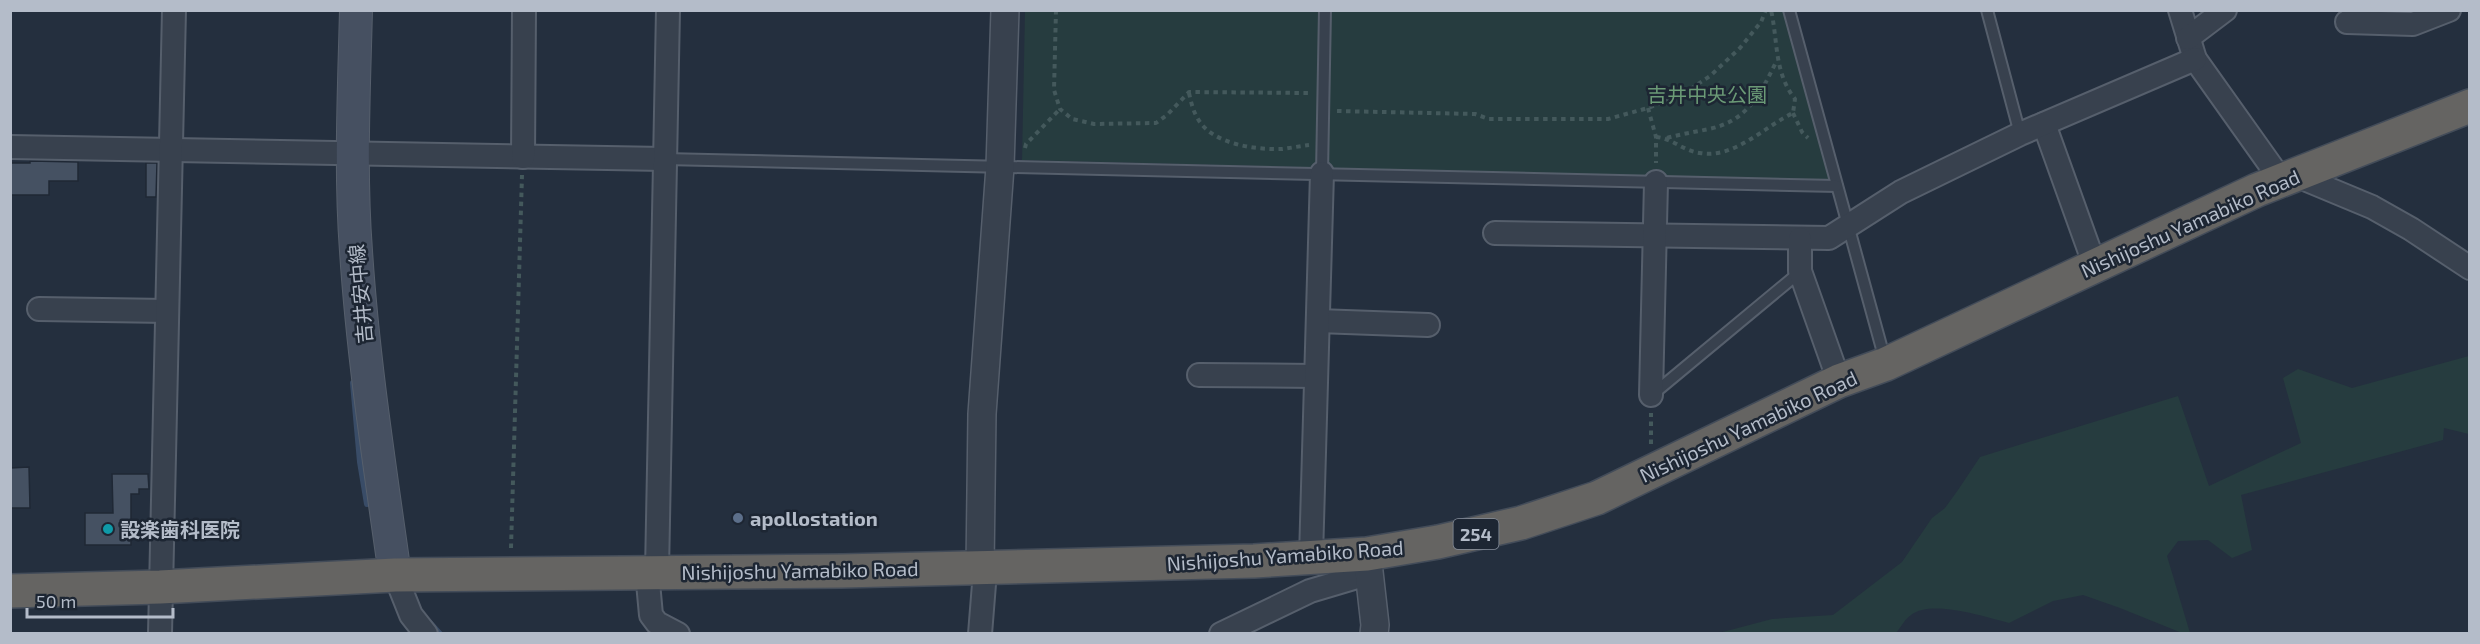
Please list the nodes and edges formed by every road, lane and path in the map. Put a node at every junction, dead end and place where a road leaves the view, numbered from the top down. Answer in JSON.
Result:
{"nodes":[{"id":1,"x":174,"y":10,"type":"edge"},
{"id":2,"x":356,"y":10,"type":"edge"},
{"id":3,"x":524,"y":10,"type":"edge"},
{"id":4,"x":668,"y":10,"type":"edge"},
{"id":5,"x":1005,"y":10,"type":"edge"},
{"id":6,"x":1056,"y":10,"type":"edge"},
{"id":7,"x":1325,"y":10,"type":"edge"},
{"id":8,"x":1766,"y":10,"type":"edge"},
{"id":9,"x":1771,"y":10,"type":"edge"},
{"id":10,"x":1789,"y":10,"type":"edge"},
{"id":11,"x":1987,"y":10,"type":"edge"},
{"id":12,"x":2180,"y":10,"type":"edge"},
{"id":13,"x":2225,"y":10,"type":"edge"},
{"id":14,"x":2449,"y":10,"type":"edge"},
{"id":15,"x":2347,"y":22,"type":"dead end"},
{"id":16,"x":2192,"y":49,"type":"junction"},
{"id":17,"x":1777,"y":62,"type":"junction"},
{"id":18,"x":1189,"y":92,"type":"junction"},
{"id":19,"x":1323,"y":93,"type":"junction"},
{"id":20,"x":2469,"y":106,"type":"edge"},
{"id":21,"x":1648,"y":108,"type":"junction"},
{"id":22,"x":1060,"y":109,"type":"junction"},
{"id":23,"x":1322,"y":110,"type":"junction"},
{"id":24,"x":2044,"y":124,"type":"junction"},
{"id":25,"x":2020,"y":134,"type":"junction"},
{"id":26,"x":1656,"y":137,"type":"junction"},
{"id":27,"x":1667,"y":138,"type":"junction"},
{"id":28,"x":1322,"y":145,"type":"junction"},
{"id":29,"x":10,"y":147,"type":"edge"},
{"id":30,"x":171,"y":150,"type":"junction"},
{"id":31,"x":353,"y":152,"type":"junction"},
{"id":32,"x":523,"y":157,"type":"junction"},
{"id":33,"x":664,"y":159,"type":"junction"},
{"id":34,"x":1011,"y":166,"type":"junction"},
{"id":35,"x":1322,"y":173,"type":"junction"},
{"id":36,"x":2288,"y":178,"type":"junction"},
{"id":37,"x":1656,"y":182,"type":"junction"},
{"id":38,"x":1837,"y":186,"type":"junction"},
{"id":39,"x":1847,"y":227,"type":"junction"},
{"id":40,"x":1496,"y":233,"type":"dead end"},
{"id":41,"x":1654,"y":237,"type":"junction"},
{"id":42,"x":1800,"y":239,"type":"junction"},
{"id":43,"x":2095,"y":266,"type":"junction"},
{"id":44,"x":2469,"y":267,"type":"edge"},
{"id":45,"x":1800,"y":271,"type":"junction"},
{"id":46,"x":39,"y":309,"type":"dead end"},
{"id":47,"x":168,"y":311,"type":"junction"},
{"id":48,"x":1318,"y":321,"type":"junction"},
{"id":49,"x":1428,"y":325,"type":"dead end"},
{"id":50,"x":1886,"y":363,"type":"junction"},
{"id":51,"x":1198,"y":375,"type":"dead end"},
{"id":52,"x":1316,"y":376,"type":"junction"},
{"id":53,"x":1839,"y":381,"type":"junction"},
{"id":54,"x":1651,"y":395,"type":"junction"},
{"id":55,"x":1651,"y":472,"type":"junction"},
{"id":56,"x":1311,"y":557,"type":"junction"},
{"id":57,"x":1362,"y":565,"type":"junction"},
{"id":58,"x":980,"y":568,"type":"junction"},
{"id":59,"x":652,"y":571,"type":"junction"},
{"id":60,"x":510,"y":573,"type":"junction"},
{"id":61,"x":395,"y":575,"type":"junction"},
{"id":62,"x":160,"y":587,"type":"junction"},
{"id":63,"x":10,"y":591,"type":"edge"},
{"id":64,"x":160,"y":633,"type":"edge"},
{"id":65,"x":426,"y":633,"type":"edge"},
{"id":66,"x":678,"y":633,"type":"edge"},
{"id":67,"x":980,"y":633,"type":"edge"},
{"id":68,"x":1221,"y":633,"type":"edge"},
{"id":69,"x":1374,"y":633,"type":"edge"}],
"edges":[{"from":1,"to":30,"type":"street"},
{"from":2,"to":31,"type":"main road","name":"吉井安中線"},
{"from":3,"to":32,"type":"street"},
{"from":4,"to":33,"type":"street"},
{"from":5,"to":34,"type":"street"},
{"from":6,"to":22,"type":"path"},
{"from":7,"to":19,"type":"lane"},
{"from":8,"to":21,"type":"path"},
{"from":9,"to":17,"type":"path"},
{"from":10,"to":38,"type":"lane"},
{"from":11,"to":25,"type":"lane"},
{"from":12,"to":16,"type":"street"},
{"from":13,"to":16,"type":"street"},
{"from":14,"to":15,"type":"street"},
{"from":16,"to":24,"type":"street"},
{"from":16,"to":36,"type":"street"},
{"from":17,"to":27,"type":"path"},
{"from":17,"to":27,"type":"path"},
{"from":18,"to":19,"type":"path"},
{"from":18,"to":22,"type":"path"},
{"from":18,"to":28,"type":"path"},
{"from":19,"to":23,"type":"lane"},
{"from":20,"to":36,"type":"highway","name":"Nishijoshu Yamabiko Road","number":"254"},
{"from":21,"to":23,"type":"path"},
{"from":21,"to":26,"type":"path"},
{"from":22,"to":34,"type":"path"},
{"from":23,"to":28,"type":"lane"},
{"from":24,"to":25,"type":"street"},
{"from":24,"to":43,"type":"street"},
{"from":25,"to":39,"type":"street"},
{"from":26,"to":27,"type":"path"},
{"from":26,"to":37,"type":"path"},
{"from":28,"to":35,"type":"lane"},
{"from":29,"to":30,"type":"street"},
{"from":30,"to":31,"type":"street"},
{"from":30,"to":47,"type":"street"},
{"from":31,"to":32,"type":"street"},
{"from":31,"to":61,"type":"main road","name":"吉井安中線"},
{"from":32,"to":33,"type":"street"},
{"from":32,"to":60,"type":"path"},
{"from":33,"to":34,"type":"lane"},
{"from":33,"to":59,"type":"street"},
{"from":34,"to":35,"type":"lane"},
{"from":34,"to":58,"type":"street"},
{"from":35,"to":37,"type":"lane"},
{"from":35,"to":48,"type":"street"},
{"from":36,"to":43,"type":"highway","name":"Nishijoshu Yamabiko Road","number":"254"},
{"from":36,"to":44,"type":"street"},
{"from":37,"to":38,"type":"lane"},
{"from":37,"to":41,"type":"street"},
{"from":38,"to":39,"type":"lane"},
{"from":39,"to":42,"type":"street"},
{"from":39,"to":50,"type":"lane"},
{"from":40,"to":41,"type":"street"},
{"from":41,"to":42,"type":"street"},
{"from":41,"to":54,"type":"street"},
{"from":42,"to":45,"type":"street"},
{"from":43,"to":50,"type":"highway","name":"Nishijoshu Yamabiko Road","number":"254"},
{"from":45,"to":53,"type":"street"},
{"from":45,"to":54,"type":"lane"},
{"from":46,"to":47,"type":"street"},
{"from":47,"to":62,"type":"street"},
{"from":48,"to":49,"type":"street"},
{"from":48,"to":52,"type":"street"},
{"from":50,"to":53,"type":"highway","name":"Nishijoshu Yamabiko Road","number":"254"},
{"from":51,"to":52,"type":"street"},
{"from":52,"to":56,"type":"street"},
{"from":53,"to":55,"type":"highway","name":"Nishijoshu Yamabiko Road","number":"254"},
{"from":54,"to":55,"type":"path"},
{"from":55,"to":57,"type":"highway","name":"Nishijoshu Yamabiko Road","number":"254"},
{"from":56,"to":57,"type":"highway","name":"Nishijoshu Yamabiko Road","number":"254"},
{"from":56,"to":58,"type":"highway","name":"Nishijoshu Yamabiko Road","number":"254"},
{"from":57,"to":68,"type":"street"},
{"from":57,"to":69,"type":"street"},
{"from":58,"to":59,"type":"highway","name":"Nishijoshu Yamabiko Road","number":"254"},
{"from":58,"to":67,"type":"street"},
{"from":59,"to":60,"type":"highway","name":"Nishijoshu Yamabiko Road","number":"254"},
{"from":59,"to":66,"type":"street"},
{"from":60,"to":61,"type":"highway","name":"Nishijoshu Yamabiko Road","number":"254"},
{"from":61,"to":62,"type":"highway","name":"Nishijoshu Yamabiko Road","number":"254"},
{"from":61,"to":65,"type":"street"},
{"from":62,"to":63,"type":"highway","name":"Nishijoshu Yamabiko Road","number":"254"},
{"from":62,"to":64,"type":"street"}]}
